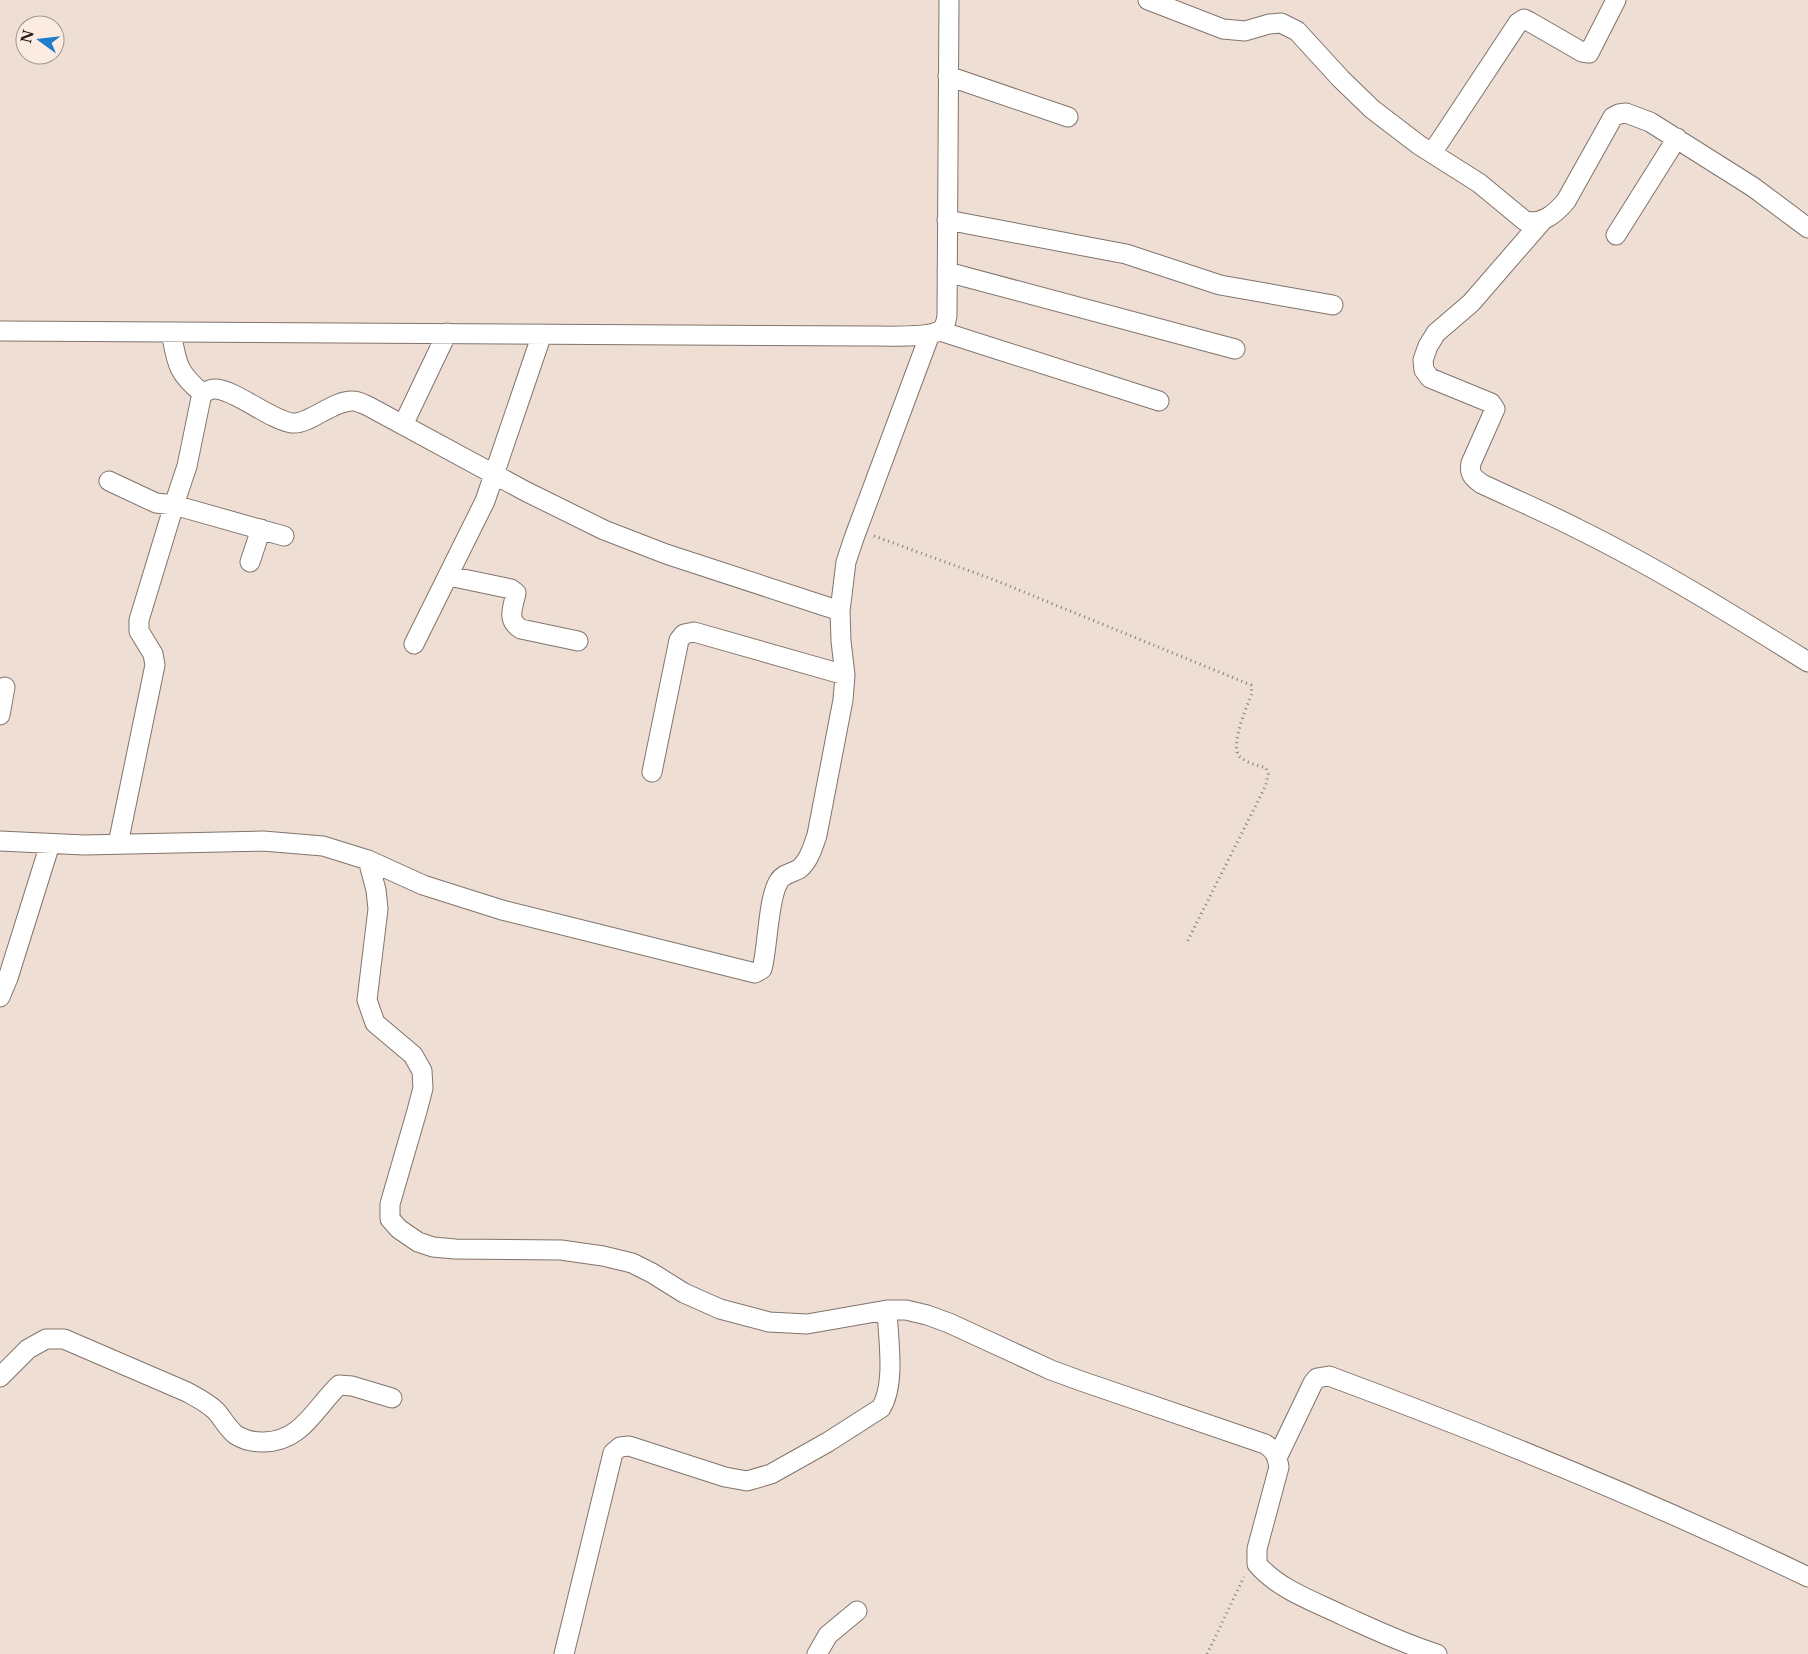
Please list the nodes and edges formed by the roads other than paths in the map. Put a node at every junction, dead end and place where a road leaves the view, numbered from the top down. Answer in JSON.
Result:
{"nodes":[{"id":1,"x":949,"y":0,"type":"edge"},
{"id":2,"x":1148,"y":0,"type":"edge"},
{"id":3,"x":1616,"y":0,"type":"edge"},
{"id":4,"x":1173,"y":4,"type":"edge"},
{"id":5,"x":948,"y":76,"type":"junction"},
{"id":6,"x":1068,"y":117,"type":"dead end"},
{"id":7,"x":1677,"y":138,"type":"junction"},
{"id":8,"x":1432,"y":153,"type":"junction"},
{"id":9,"x":947,"y":220,"type":"junction"},
{"id":10,"x":1543,"y":220,"type":"junction"},
{"id":11,"x":1808,"y":228,"type":"edge"},
{"id":12,"x":1616,"y":235,"type":"dead end"},
{"id":13,"x":947,"y":272,"type":"junction"},
{"id":14,"x":1334,"y":305,"type":"dead end"},
{"id":15,"x":0,"y":332,"type":"edge"},
{"id":16,"x":171,"y":332,"type":"junction"},
{"id":17,"x":935,"y":332,"type":"junction"},
{"id":18,"x":447,"y":333,"type":"junction"},
{"id":19,"x":542,"y":334,"type":"junction"},
{"id":20,"x":1235,"y":349,"type":"dead end"},
{"id":21,"x":202,"y":392,"type":"junction"},
{"id":22,"x":1159,"y":401,"type":"dead end"},
{"id":23,"x":403,"y":425,"type":"junction"},
{"id":24,"x":494,"y":474,"type":"junction"},
{"id":25,"x":109,"y":481,"type":"dead end"},
{"id":26,"x":174,"y":505,"type":"junction"},
{"id":27,"x":261,"y":530,"type":"junction"},
{"id":28,"x":284,"y":536,"type":"dead end"},
{"id":29,"x":250,"y":562,"type":"dead end"},
{"id":30,"x":449,"y":576,"type":"junction"},
{"id":31,"x":840,"y":611,"type":"junction"},
{"id":32,"x":578,"y":641,"type":"dead end"},
{"id":33,"x":414,"y":644,"type":"dead end"},
{"id":34,"x":1808,"y":662,"type":"edge"},
{"id":35,"x":845,"y":675,"type":"junction"},
{"id":36,"x":5,"y":687,"type":"dead end"},
{"id":37,"x":0,"y":715,"type":"edge"},
{"id":38,"x":652,"y":772,"type":"dead end"},
{"id":39,"x":0,"y":841,"type":"edge"},
{"id":40,"x":50,"y":844,"type":"junction"},
{"id":41,"x":118,"y":844,"type":"junction"},
{"id":42,"x":368,"y":860,"type":"junction"},
{"id":43,"x":0,"y":997,"type":"edge"},
{"id":44,"x":887,"y":1310,"type":"junction"},
{"id":45,"x":0,"y":1377,"type":"edge"},
{"id":46,"x":392,"y":1398,"type":"dead end"},
{"id":47,"x":1278,"y":1458,"type":"junction"},
{"id":48,"x":1808,"y":1577,"type":"edge"},
{"id":49,"x":856,"y":1611,"type":"dead end"},
{"id":50,"x":564,"y":1654,"type":"edge"},
{"id":51,"x":817,"y":1654,"type":"edge"},
{"id":52,"x":1437,"y":1654,"type":"edge"}],
"edges":[{"from":1,"to":5,"type":"street"},
{"from":2,"to":4,"type":"street"},
{"from":3,"to":8,"type":"street"},
{"from":4,"to":8,"type":"street"},
{"from":5,"to":6,"type":"street"},
{"from":5,"to":9,"type":"street"},
{"from":7,"to":10,"type":"street"},
{"from":7,"to":11,"type":"street"},
{"from":7,"to":12,"type":"street"},
{"from":8,"to":10,"type":"street"},
{"from":9,"to":13,"type":"street"},
{"from":9,"to":14,"type":"street"},
{"from":10,"to":34,"type":"street"},
{"from":13,"to":17,"type":"street"},
{"from":13,"to":20,"type":"street"},
{"from":15,"to":16,"type":"street"},
{"from":16,"to":18,"type":"street"},
{"from":16,"to":21,"type":"street"},
{"from":17,"to":19,"type":"street"},
{"from":17,"to":22,"type":"street"},
{"from":17,"to":31,"type":"street"},
{"from":18,"to":19,"type":"street"},
{"from":18,"to":23,"type":"street"},
{"from":19,"to":24,"type":"street"},
{"from":21,"to":23,"type":"street"},
{"from":21,"to":26,"type":"street"},
{"from":23,"to":24,"type":"street"},
{"from":24,"to":30,"type":"street"},
{"from":24,"to":31,"type":"street"},
{"from":25,"to":26,"type":"street"},
{"from":26,"to":27,"type":"street"},
{"from":26,"to":41,"type":"street"},
{"from":27,"to":28,"type":"street"},
{"from":27,"to":29,"type":"street"},
{"from":30,"to":32,"type":"street"},
{"from":30,"to":33,"type":"street"},
{"from":31,"to":35,"type":"street"},
{"from":35,"to":38,"type":"street"},
{"from":35,"to":42,"type":"street"},
{"from":36,"to":37,"type":"street"},
{"from":39,"to":40,"type":"street"},
{"from":40,"to":41,"type":"street"},
{"from":40,"to":43,"type":"street"},
{"from":41,"to":42,"type":"street"},
{"from":42,"to":44,"type":"street"},
{"from":44,"to":47,"type":"street"},
{"from":44,"to":50,"type":"street"},
{"from":45,"to":46,"type":"street"},
{"from":47,"to":48,"type":"street"},
{"from":47,"to":52,"type":"street"},
{"from":49,"to":51,"type":"street"}]}
